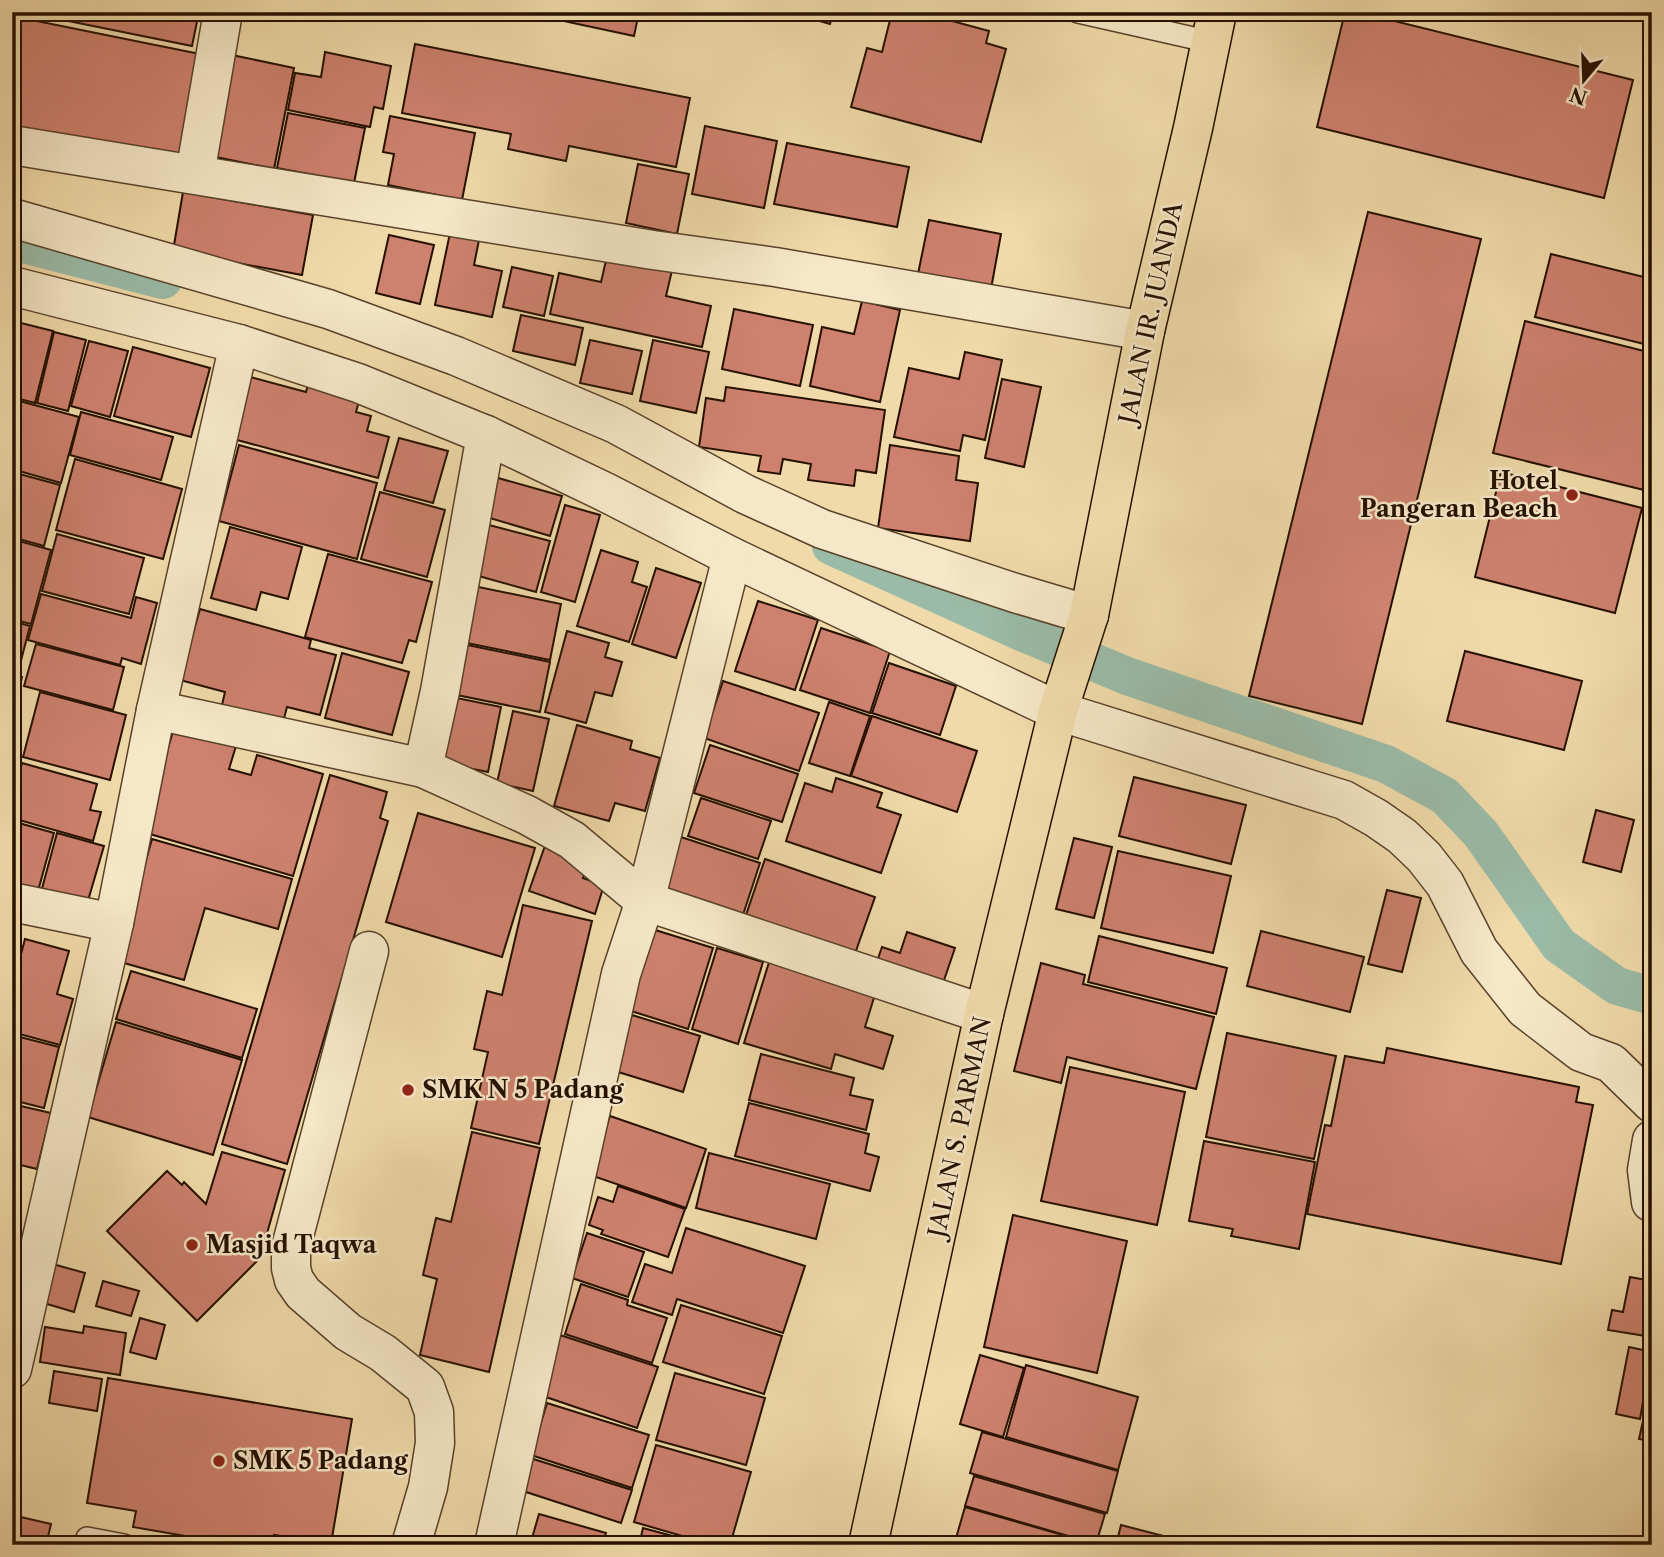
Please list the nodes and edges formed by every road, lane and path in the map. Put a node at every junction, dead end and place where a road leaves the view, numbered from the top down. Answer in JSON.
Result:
{"nodes":[{"id":1,"x":223,"y":12,"type":"edge"},
{"id":2,"x":1087,"y":14,"type":"edge"},
{"id":3,"x":1214,"y":27,"type":"edge"},
{"id":4,"x":12,"y":145,"type":"edge"},
{"id":5,"x":195,"y":174,"type":"junction"},
{"id":6,"x":12,"y":218,"type":"edge"},
{"id":7,"x":12,"y":286,"type":"edge"},
{"id":8,"x":1145,"y":331,"type":"junction"},
{"id":9,"x":239,"y":344,"type":"junction"},
{"id":10,"x":486,"y":435,"type":"junction"},
{"id":11,"x":732,"y":558,"type":"junction"},
{"id":12,"x":1085,"y":626,"type":"junction"},
{"id":13,"x":1062,"y":700,"type":"junction"},
{"id":14,"x":156,"y":710,"type":"junction"},
{"id":15,"x":423,"y":768,"type":"junction"},
{"id":16,"x":645,"y":901,"type":"junction"},
{"id":17,"x":12,"y":902,"type":"edge"},
{"id":18,"x":114,"y":923,"type":"junction"},
{"id":19,"x":369,"y":951,"type":"dead end"},
{"id":20,"x":984,"y":1014,"type":"junction"},
{"id":21,"x":1652,"y":1102,"type":"edge"},
{"id":22,"x":1652,"y":1140,"type":"edge"},
{"id":23,"x":1651,"y":1202,"type":"edge"},
{"id":24,"x":12,"y":1369,"type":"edge"},
{"id":25,"x":87,"y":1538,"type":"dead end"},
{"id":26,"x":124,"y":1545,"type":"edge"},
{"id":27,"x":411,"y":1545,"type":"edge"},
{"id":28,"x":494,"y":1545,"type":"edge"},
{"id":29,"x":868,"y":1545,"type":"edge"}],
"edges":[{"from":1,"to":5,"type":"street"},
{"from":2,"to":3,"type":"lane"},
{"from":3,"to":8,"type":"main road","name":"JALAN IR. JUANDA"},
{"from":4,"to":5,"type":"street"},
{"from":5,"to":8,"type":"street"},
{"from":6,"to":12,"type":"street"},
{"from":7,"to":9,"type":"street"},
{"from":8,"to":12,"type":"main road","name":"JALAN IR. JUANDA"},
{"from":9,"to":10,"type":"street"},
{"from":9,"to":14,"type":"street"},
{"from":10,"to":11,"type":"street"},
{"from":10,"to":15,"type":"street"},
{"from":11,"to":13,"type":"street"},
{"from":11,"to":16,"type":"street"},
{"from":12,"to":13,"type":"main road","name":"JALAN IR. JUANDA"},
{"from":13,"to":20,"type":"main road","name":"JALAN S. PARMAN"},
{"from":13,"to":21,"type":"street"},
{"from":14,"to":15,"type":"street"},
{"from":14,"to":18,"type":"street"},
{"from":15,"to":16,"type":"street"},
{"from":16,"to":20,"type":"street"},
{"from":16,"to":28,"type":"street"},
{"from":17,"to":18,"type":"street"},
{"from":18,"to":24,"type":"street"},
{"from":19,"to":27,"type":"street"},
{"from":20,"to":29,"type":"main road","name":"JALAN S. PARMAN"},
{"from":22,"to":23,"type":"street"},
{"from":25,"to":26,"type":"lane"}]}
